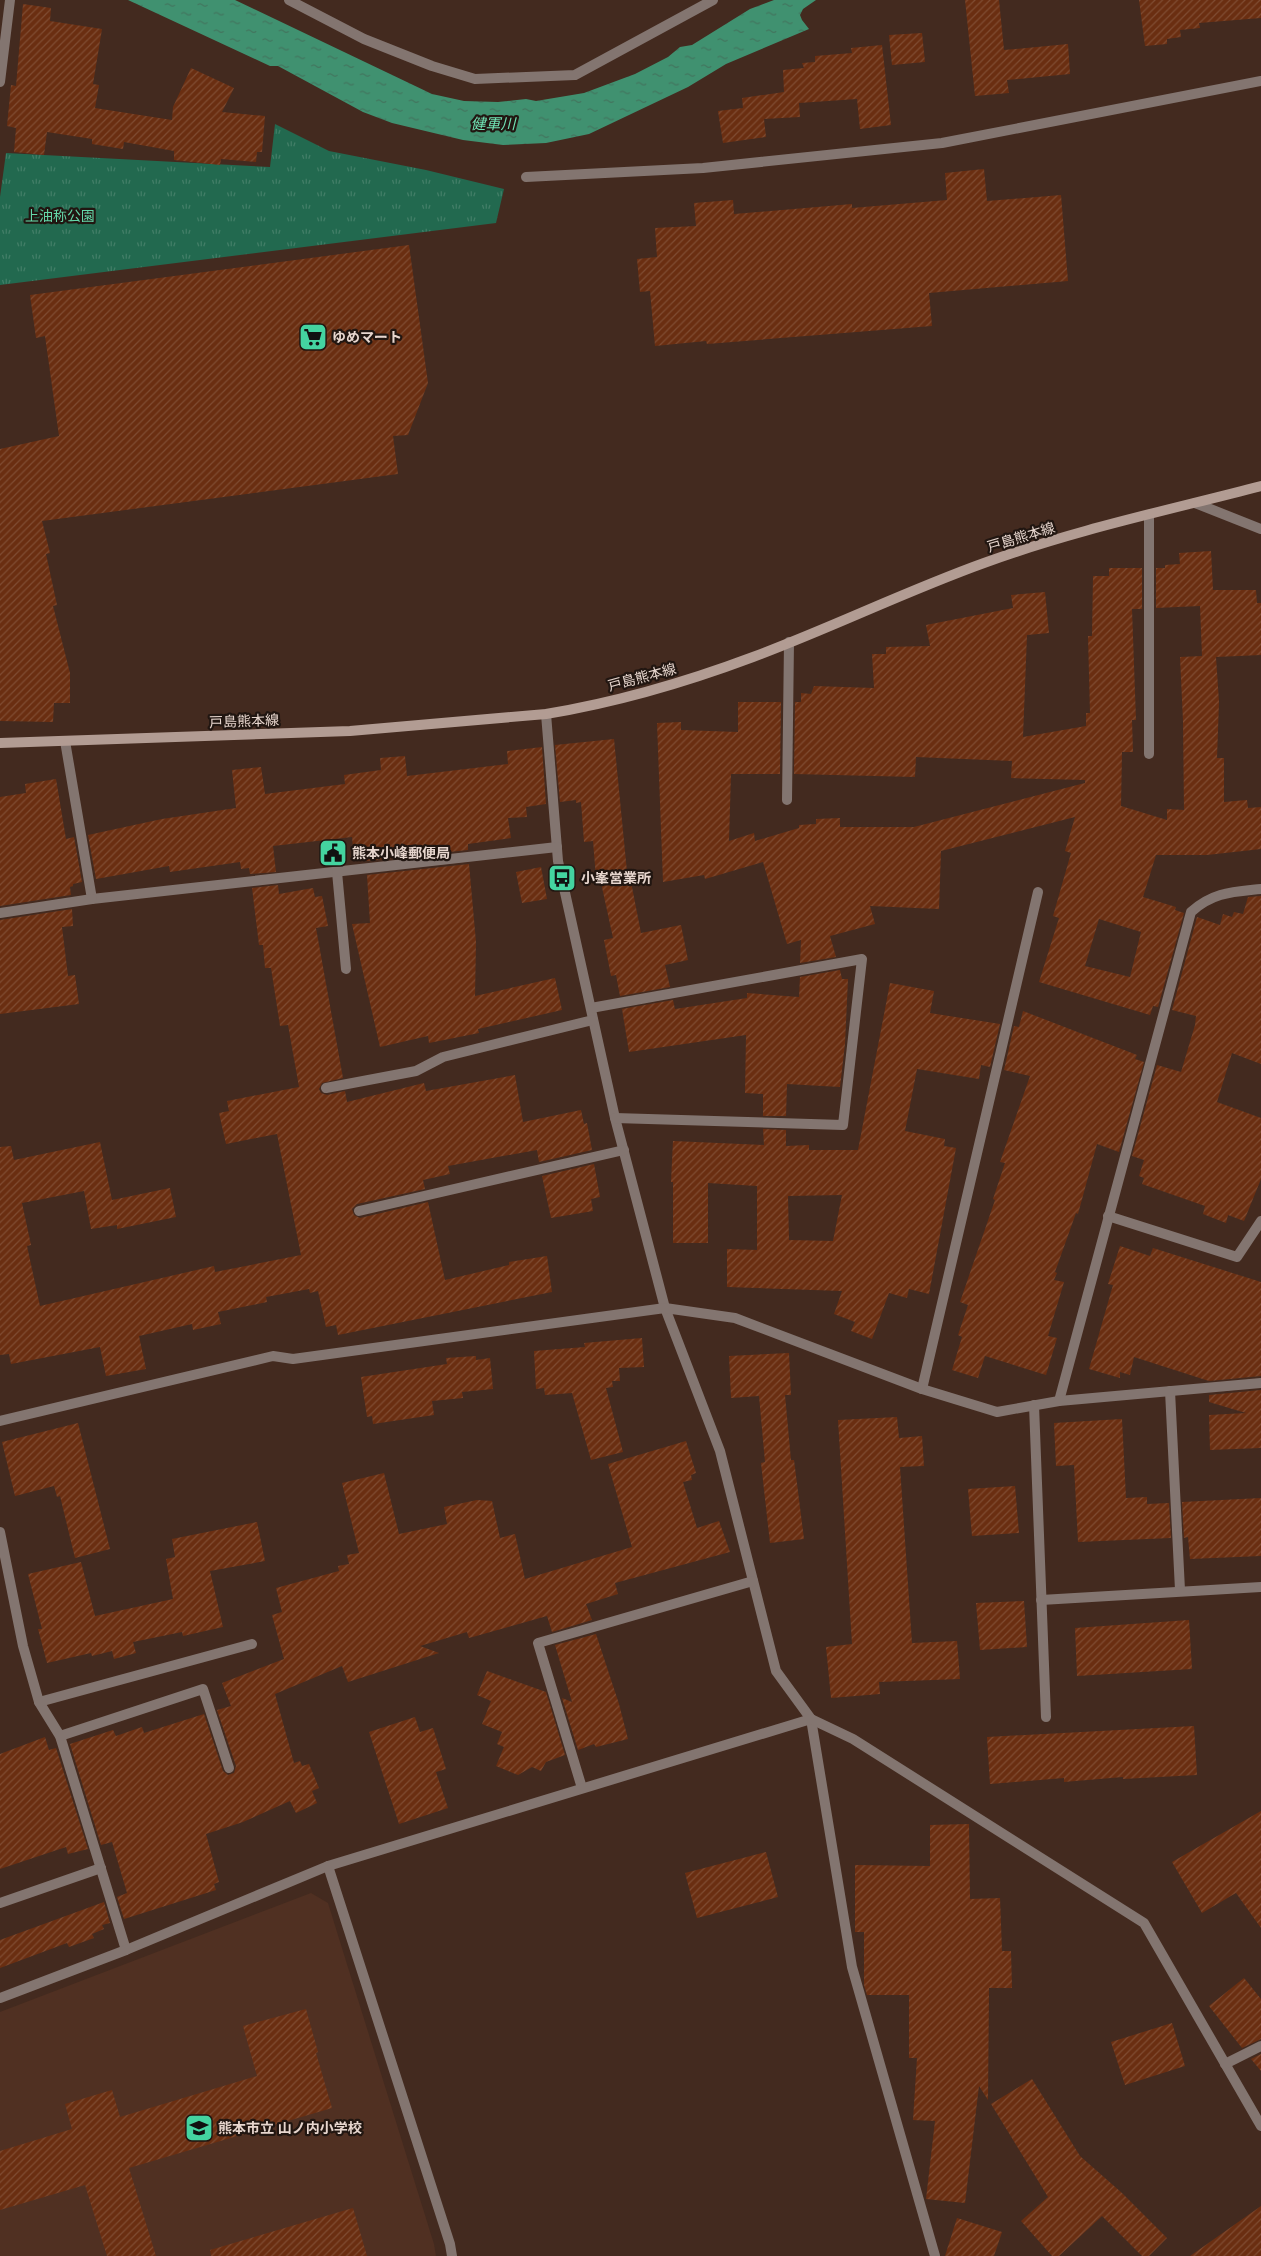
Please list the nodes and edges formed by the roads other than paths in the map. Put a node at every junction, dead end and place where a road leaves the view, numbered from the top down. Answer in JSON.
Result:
{"nodes":[{"id":1,"x":10,"y":0,"type":"edge"},
{"id":2,"x":289,"y":0,"type":"edge"},
{"id":3,"x":713,"y":0,"type":"edge"},
{"id":4,"x":1261,"y":81,"type":"edge"},
{"id":5,"x":0,"y":82,"type":"edge"},
{"id":6,"x":526,"y":177,"type":"dead end"},
{"id":7,"x":1261,"y":486,"type":"edge"},
{"id":8,"x":1194,"y":503,"type":"junction"},
{"id":9,"x":1149,"y":516,"type":"junction"},
{"id":10,"x":1261,"y":529,"type":"edge"},
{"id":11,"x":789,"y":642,"type":"junction"},
{"id":12,"x":546,"y":714,"type":"junction"},
{"id":13,"x":65,"y":741,"type":"junction"},
{"id":14,"x":0,"y":743,"type":"edge"},
{"id":15,"x":1149,"y":754,"type":"dead end"},
{"id":16,"x":787,"y":800,"type":"dead end"},
{"id":17,"x":557,"y":847,"type":"junction"},
{"id":18,"x":337,"y":872,"type":"junction"},
{"id":19,"x":1261,"y":889,"type":"edge"},
{"id":20,"x":1038,"y":892,"type":"dead end"},
{"id":21,"x":92,"y":899,"type":"junction"},
{"id":22,"x":0,"y":913,"type":"edge"},
{"id":23,"x":346,"y":968,"type":"dead end"},
{"id":24,"x":590,"y":1008,"type":"junction"},
{"id":25,"x":593,"y":1020,"type":"junction"},
{"id":26,"x":326,"y":1088,"type":"dead end"},
{"id":27,"x":615,"y":1118,"type":"junction"},
{"id":28,"x":624,"y":1150,"type":"junction"},
{"id":29,"x":359,"y":1211,"type":"dead end"},
{"id":30,"x":1108,"y":1216,"type":"junction"},
{"id":31,"x":1261,"y":1221,"type":"edge"},
{"id":32,"x":665,"y":1308,"type":"junction"},
{"id":33,"x":1261,"y":1383,"type":"edge"},
{"id":34,"x":922,"y":1389,"type":"junction"},
{"id":35,"x":1170,"y":1391,"type":"junction"},
{"id":36,"x":1058,"y":1401,"type":"junction"},
{"id":37,"x":1034,"y":1405,"type":"junction"},
{"id":38,"x":0,"y":1421,"type":"edge"},
{"id":39,"x":0,"y":1532,"type":"edge"},
{"id":40,"x":753,"y":1581,"type":"junction"},
{"id":41,"x":1261,"y":1586,"type":"edge"},
{"id":42,"x":1180,"y":1590,"type":"junction"},
{"id":43,"x":1041,"y":1600,"type":"junction"},
{"id":44,"x":252,"y":1644,"type":"dead end"},
{"id":45,"x":40,"y":1702,"type":"junction"},
{"id":46,"x":1046,"y":1717,"type":"dead end"},
{"id":47,"x":811,"y":1719,"type":"junction"},
{"id":48,"x":60,"y":1736,"type":"junction"},
{"id":49,"x":229,"y":1768,"type":"dead end"},
{"id":50,"x":582,"y":1788,"type":"junction"},
{"id":51,"x":328,"y":1866,"type":"junction"},
{"id":52,"x":101,"y":1868,"type":"junction"},
{"id":53,"x":0,"y":1903,"type":"edge"},
{"id":54,"x":126,"y":1950,"type":"junction"},
{"id":55,"x":0,"y":1998,"type":"edge"},
{"id":56,"x":1261,"y":2046,"type":"edge"},
{"id":57,"x":1225,"y":2064,"type":"junction"},
{"id":58,"x":1261,"y":2126,"type":"edge"},
{"id":59,"x":452,"y":2256,"type":"edge"},
{"id":60,"x":935,"y":2256,"type":"edge"}],
"edges":[{"from":1,"to":5,"type":"street"},
{"from":2,"to":3,"type":"street"},
{"from":4,"to":6,"type":"street"},
{"from":7,"to":8,"type":"main road","name":"戸島熊本線"},
{"from":8,"to":9,"type":"main road","name":"戸島熊本線"},
{"from":8,"to":10,"type":"street"},
{"from":9,"to":11,"type":"main road","name":"戸島熊本線"},
{"from":9,"to":15,"type":"street"},
{"from":11,"to":12,"type":"main road","name":"戸島熊本線"},
{"from":11,"to":16,"type":"street"},
{"from":12,"to":13,"type":"main road","name":"戸島熊本線"},
{"from":12,"to":17,"type":"street"},
{"from":13,"to":14,"type":"main road","name":"戸島熊本線"},
{"from":13,"to":21,"type":"street"},
{"from":17,"to":18,"type":"street"},
{"from":17,"to":24,"type":"street"},
{"from":18,"to":21,"type":"street"},
{"from":18,"to":23,"type":"street"},
{"from":19,"to":30,"type":"street"},
{"from":20,"to":34,"type":"street"},
{"from":21,"to":22,"type":"street"},
{"from":24,"to":25,"type":"street"},
{"from":24,"to":27,"type":"street"},
{"from":25,"to":26,"type":"street"},
{"from":25,"to":27,"type":"street"},
{"from":27,"to":28,"type":"street"},
{"from":28,"to":29,"type":"street"},
{"from":28,"to":32,"type":"street"},
{"from":30,"to":31,"type":"street"},
{"from":30,"to":36,"type":"street"},
{"from":32,"to":34,"type":"street"},
{"from":32,"to":38,"type":"street"},
{"from":32,"to":40,"type":"street"},
{"from":33,"to":35,"type":"street"},
{"from":34,"to":37,"type":"street"},
{"from":35,"to":36,"type":"street"},
{"from":35,"to":42,"type":"street"},
{"from":36,"to":37,"type":"street"},
{"from":37,"to":43,"type":"street"},
{"from":39,"to":45,"type":"street"},
{"from":40,"to":47,"type":"street"},
{"from":40,"to":50,"type":"street"},
{"from":41,"to":42,"type":"street"},
{"from":42,"to":43,"type":"street"},
{"from":43,"to":46,"type":"street"},
{"from":44,"to":45,"type":"street"},
{"from":45,"to":48,"type":"street"},
{"from":47,"to":50,"type":"street"},
{"from":47,"to":57,"type":"street"},
{"from":47,"to":60,"type":"street"},
{"from":48,"to":49,"type":"street"},
{"from":48,"to":52,"type":"street"},
{"from":50,"to":51,"type":"street"},
{"from":51,"to":54,"type":"street"},
{"from":51,"to":59,"type":"street"},
{"from":52,"to":53,"type":"street"},
{"from":52,"to":54,"type":"street"},
{"from":54,"to":55,"type":"street"},
{"from":56,"to":57,"type":"street"},
{"from":57,"to":58,"type":"street"}]}
